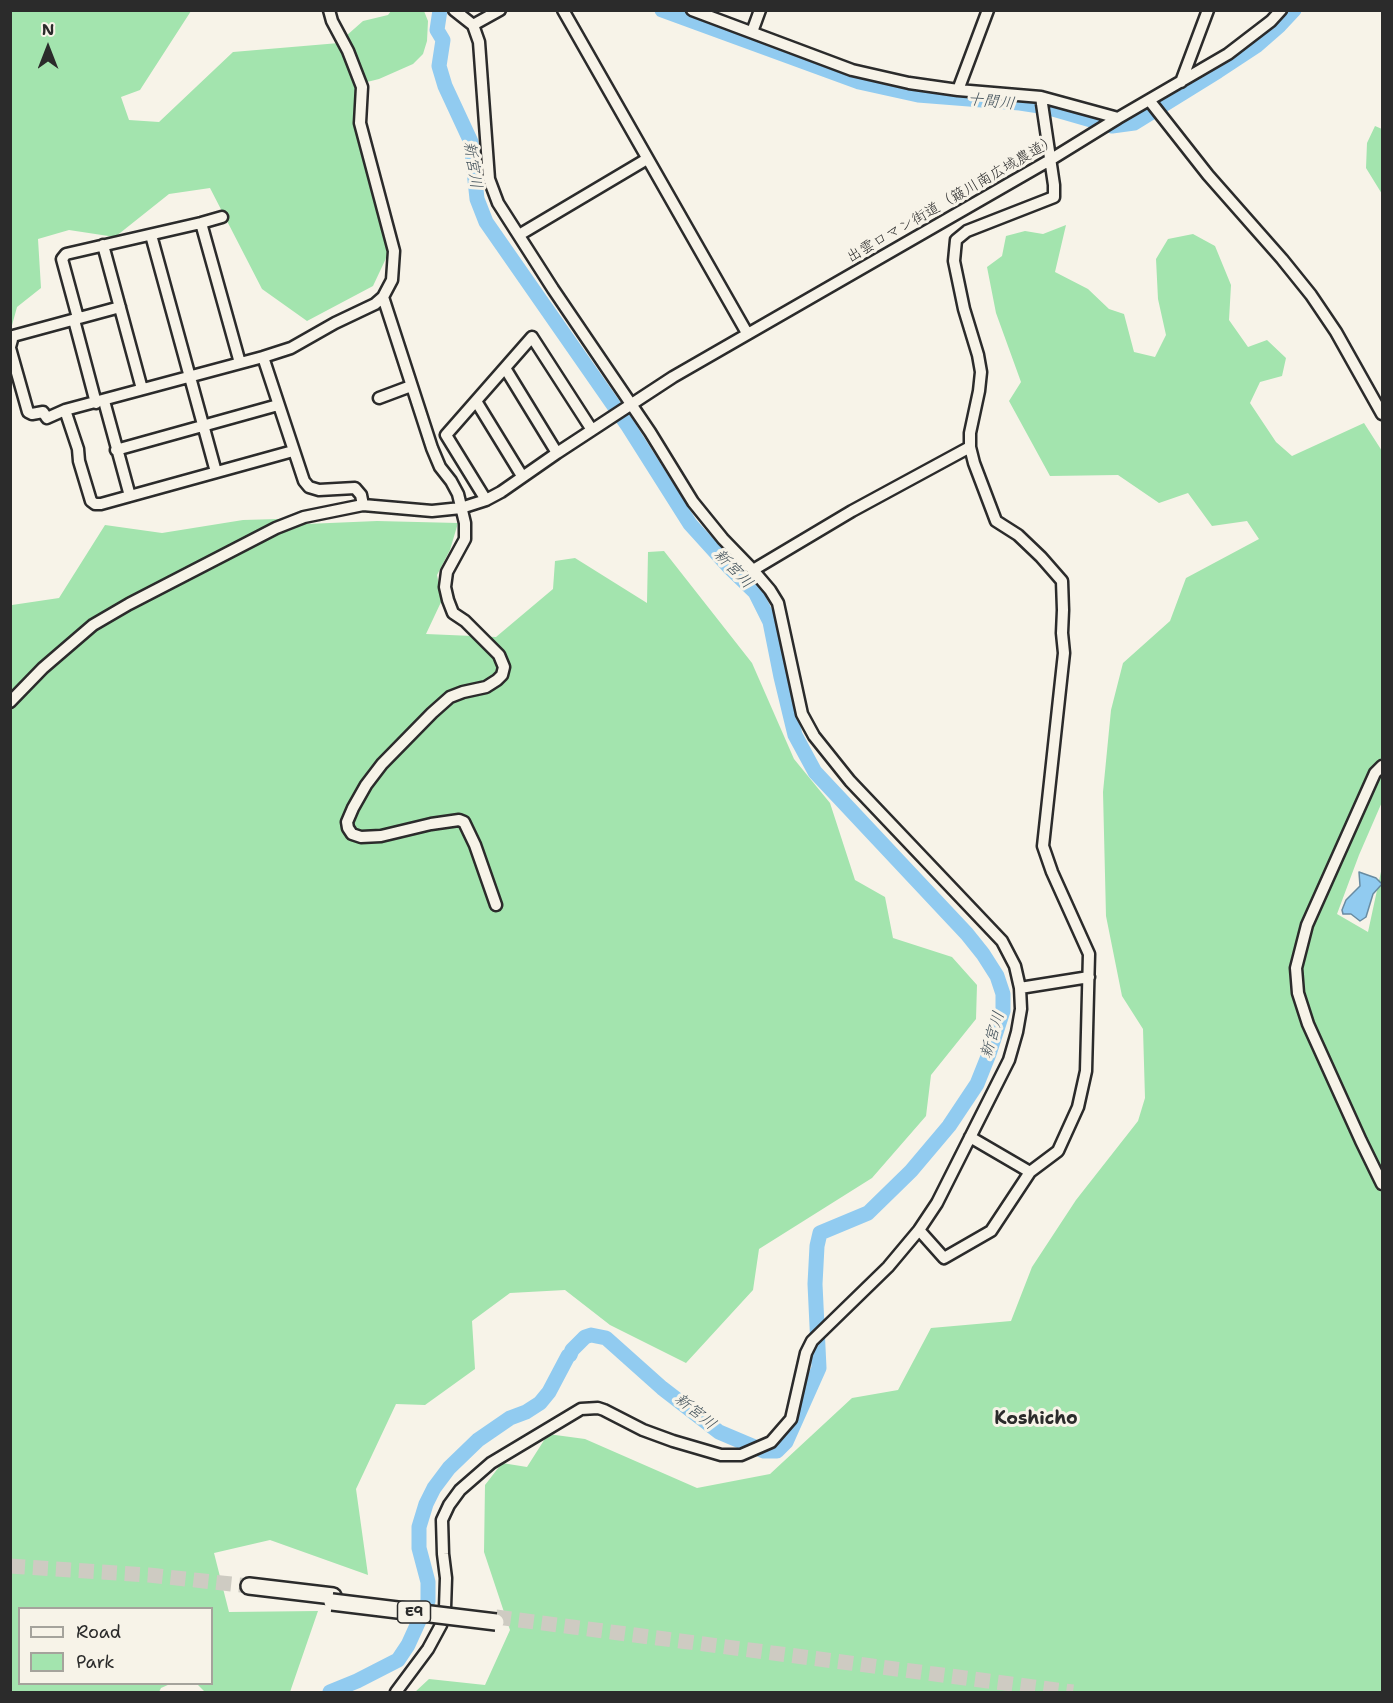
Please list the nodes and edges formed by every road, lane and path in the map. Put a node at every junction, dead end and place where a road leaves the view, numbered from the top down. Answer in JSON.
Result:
{"nodes":[{"id":1,"x":329,"y":10,"type":"edge"},
{"id":2,"x":454,"y":10,"type":"edge"},
{"id":3,"x":500,"y":10,"type":"edge"},
{"id":4,"x":563,"y":10,"type":"edge"},
{"id":5,"x":692,"y":10,"type":"edge"},
{"id":6,"x":760,"y":10,"type":"edge"},
{"id":7,"x":988,"y":10,"type":"edge"},
{"id":8,"x":1208,"y":10,"type":"edge"},
{"id":9,"x":1263,"y":10,"type":"edge"},
{"id":10,"x":1281,"y":10,"type":"edge"},
{"id":11,"x":1271,"y":21,"type":"junction"},
{"id":12,"x":473,"y":25,"type":"junction"},
{"id":13,"x":752,"y":32,"type":"junction"},
{"id":14,"x":1181,"y":82,"type":"junction"},
{"id":15,"x":958,"y":90,"type":"junction"},
{"id":16,"x":1041,"y":97,"type":"junction"},
{"id":17,"x":1149,"y":100,"type":"junction"},
{"id":18,"x":1118,"y":118,"type":"junction"},
{"id":19,"x":647,"y":159,"type":"junction"},
{"id":20,"x":1050,"y":160,"type":"junction"},
{"id":21,"x":222,"y":217,"type":"dead end"},
{"id":22,"x":201,"y":223,"type":"junction"},
{"id":23,"x":151,"y":235,"type":"junction"},
{"id":24,"x":519,"y":236,"type":"junction"},
{"id":25,"x":103,"y":245,"type":"junction"},
{"id":26,"x":383,"y":297,"type":"junction"},
{"id":27,"x":120,"y":307,"type":"junction"},
{"id":28,"x":76,"y":319,"type":"junction"},
{"id":29,"x":747,"y":333,"type":"junction"},
{"id":30,"x":10,"y":347,"type":"edge"},
{"id":31,"x":263,"y":357,"type":"junction"},
{"id":32,"x":240,"y":363,"type":"junction"},
{"id":33,"x":505,"y":368,"type":"junction"},
{"id":34,"x":191,"y":376,"type":"junction"},
{"id":35,"x":411,"y":386,"type":"junction"},
{"id":36,"x":142,"y":389,"type":"junction"},
{"id":37,"x":379,"y":398,"type":"dead end"},
{"id":38,"x":476,"y":401,"type":"junction"},
{"id":39,"x":100,"y":402,"type":"junction"},
{"id":40,"x":278,"y":405,"type":"junction"},
{"id":41,"x":627,"y":407,"type":"junction"},
{"id":42,"x":65,"y":410,"type":"junction"},
{"id":43,"x":1383,"y":414,"type":"edge"},
{"id":44,"x":204,"y":425,"type":"junction"},
{"id":45,"x":592,"y":430,"type":"junction"},
{"id":46,"x":970,"y":447,"type":"junction"},
{"id":47,"x":116,"y":450,"type":"junction"},
{"id":48,"x":293,"y":451,"type":"junction"},
{"id":49,"x":557,"y":453,"type":"junction"},
{"id":50,"x":216,"y":472,"type":"junction"},
{"id":51,"x":522,"y":476,"type":"junction"},
{"id":52,"x":130,"y":496,"type":"junction"},
{"id":53,"x":486,"y":500,"type":"junction"},
{"id":54,"x":363,"y":505,"type":"junction"},
{"id":55,"x":461,"y":508,"type":"junction"},
{"id":56,"x":753,"y":570,"type":"junction"},
{"id":57,"x":10,"y":702,"type":"edge"},
{"id":58,"x":1383,"y":766,"type":"edge"},
{"id":59,"x":496,"y":905,"type":"dead end"},
{"id":60,"x":1089,"y":977,"type":"junction"},
{"id":61,"x":1020,"y":988,"type":"junction"},
{"id":62,"x":970,"y":1137,"type":"junction"},
{"id":63,"x":1030,"y":1172,"type":"junction"},
{"id":64,"x":1383,"y":1184,"type":"edge"},
{"id":65,"x":919,"y":1230,"type":"junction"},
{"id":66,"x":248,"y":1590,"type":"tunnel mouth"},
{"id":67,"x":496,"y":1619,"type":"tunnel mouth"},
{"id":68,"x":396,"y":1692,"type":"edge"}],
"edges":[{"from":1,"to":26,"type":"street"},
{"from":2,"to":12,"type":"street"},
{"from":3,"to":12,"type":"street"},
{"from":4,"to":19,"type":"street"},
{"from":5,"to":13,"type":"street"},
{"from":6,"to":13,"type":"street"},
{"from":7,"to":15,"type":"street"},
{"from":8,"to":14,"type":"street"},
{"from":9,"to":11,"type":"street"},
{"from":10,"to":11,"type":"street","name":"出雲ロマン街道（簸川南広域農道）"},
{"from":11,"to":14,"type":"street","name":"出雲ロマン街道（簸川南広域農道）"},
{"from":12,"to":24,"type":"street"},
{"from":13,"to":15,"type":"street"},
{"from":14,"to":17,"type":"street","name":"出雲ロマン街道（簸川南広域農道）"},
{"from":15,"to":16,"type":"street"},
{"from":16,"to":18,"type":"street"},
{"from":16,"to":20,"type":"street"},
{"from":17,"to":18,"type":"street","name":"出雲ロマン街道（簸川南広域農道）"},
{"from":17,"to":43,"type":"street"},
{"from":18,"to":20,"type":"street","name":"出雲ロマン街道（簸川南広域農道）"},
{"from":19,"to":24,"type":"street"},
{"from":19,"to":29,"type":"street"},
{"from":20,"to":29,"type":"street","name":"出雲ロマン街道（簸川南広域農道）"},
{"from":20,"to":46,"type":"street"},
{"from":21,"to":22,"type":"street"},
{"from":22,"to":23,"type":"street"},
{"from":22,"to":32,"type":"street"},
{"from":23,"to":25,"type":"street"},
{"from":23,"to":34,"type":"street"},
{"from":24,"to":41,"type":"street"},
{"from":25,"to":27,"type":"street"},
{"from":25,"to":28,"type":"street"},
{"from":26,"to":31,"type":"street"},
{"from":26,"to":35,"type":"street"},
{"from":27,"to":28,"type":"street"},
{"from":27,"to":36,"type":"street"},
{"from":28,"to":30,"type":"street"},
{"from":28,"to":39,"type":"street"},
{"from":29,"to":41,"type":"street","name":"出雲ロマン街道（簸川南広域農道）"},
{"from":30,"to":42,"type":"street"},
{"from":31,"to":32,"type":"street"},
{"from":31,"to":40,"type":"street"},
{"from":32,"to":34,"type":"street"},
{"from":33,"to":38,"type":"street"},
{"from":33,"to":45,"type":"street"},
{"from":33,"to":49,"type":"street"},
{"from":34,"to":36,"type":"street"},
{"from":34,"to":44,"type":"street"},
{"from":35,"to":37,"type":"street"},
{"from":35,"to":55,"type":"street"},
{"from":36,"to":39,"type":"street"},
{"from":38,"to":51,"type":"street"},
{"from":38,"to":53,"type":"street"},
{"from":39,"to":42,"type":"street"},
{"from":39,"to":47,"type":"street"},
{"from":40,"to":44,"type":"street"},
{"from":40,"to":48,"type":"street"},
{"from":41,"to":45,"type":"street","name":"出雲ロマン街道（簸川南広域農道）"},
{"from":41,"to":56,"type":"street"},
{"from":42,"to":52,"type":"street"},
{"from":44,"to":47,"type":"street"},
{"from":44,"to":50,"type":"street"},
{"from":45,"to":49,"type":"street"},
{"from":46,"to":56,"type":"street"},
{"from":46,"to":60,"type":"street"},
{"from":47,"to":52,"type":"street"},
{"from":48,"to":50,"type":"street"},
{"from":48,"to":54,"type":"street"},
{"from":49,"to":51,"type":"street"},
{"from":50,"to":52,"type":"street"},
{"from":51,"to":53,"type":"street"},
{"from":53,"to":55,"type":"street"},
{"from":54,"to":55,"type":"street"},
{"from":54,"to":57,"type":"street"},
{"from":55,"to":59,"type":"street"},
{"from":56,"to":61,"type":"street"},
{"from":58,"to":64,"type":"street"},
{"from":60,"to":61,"type":"street"},
{"from":60,"to":63,"type":"street"},
{"from":61,"to":62,"type":"street"},
{"from":62,"to":63,"type":"street"},
{"from":62,"to":65,"type":"street"},
{"from":63,"to":65,"type":"street"},
{"from":65,"to":68,"type":"street"},
{"from":66,"to":67,"type":"highway","number":"E9"}]}
